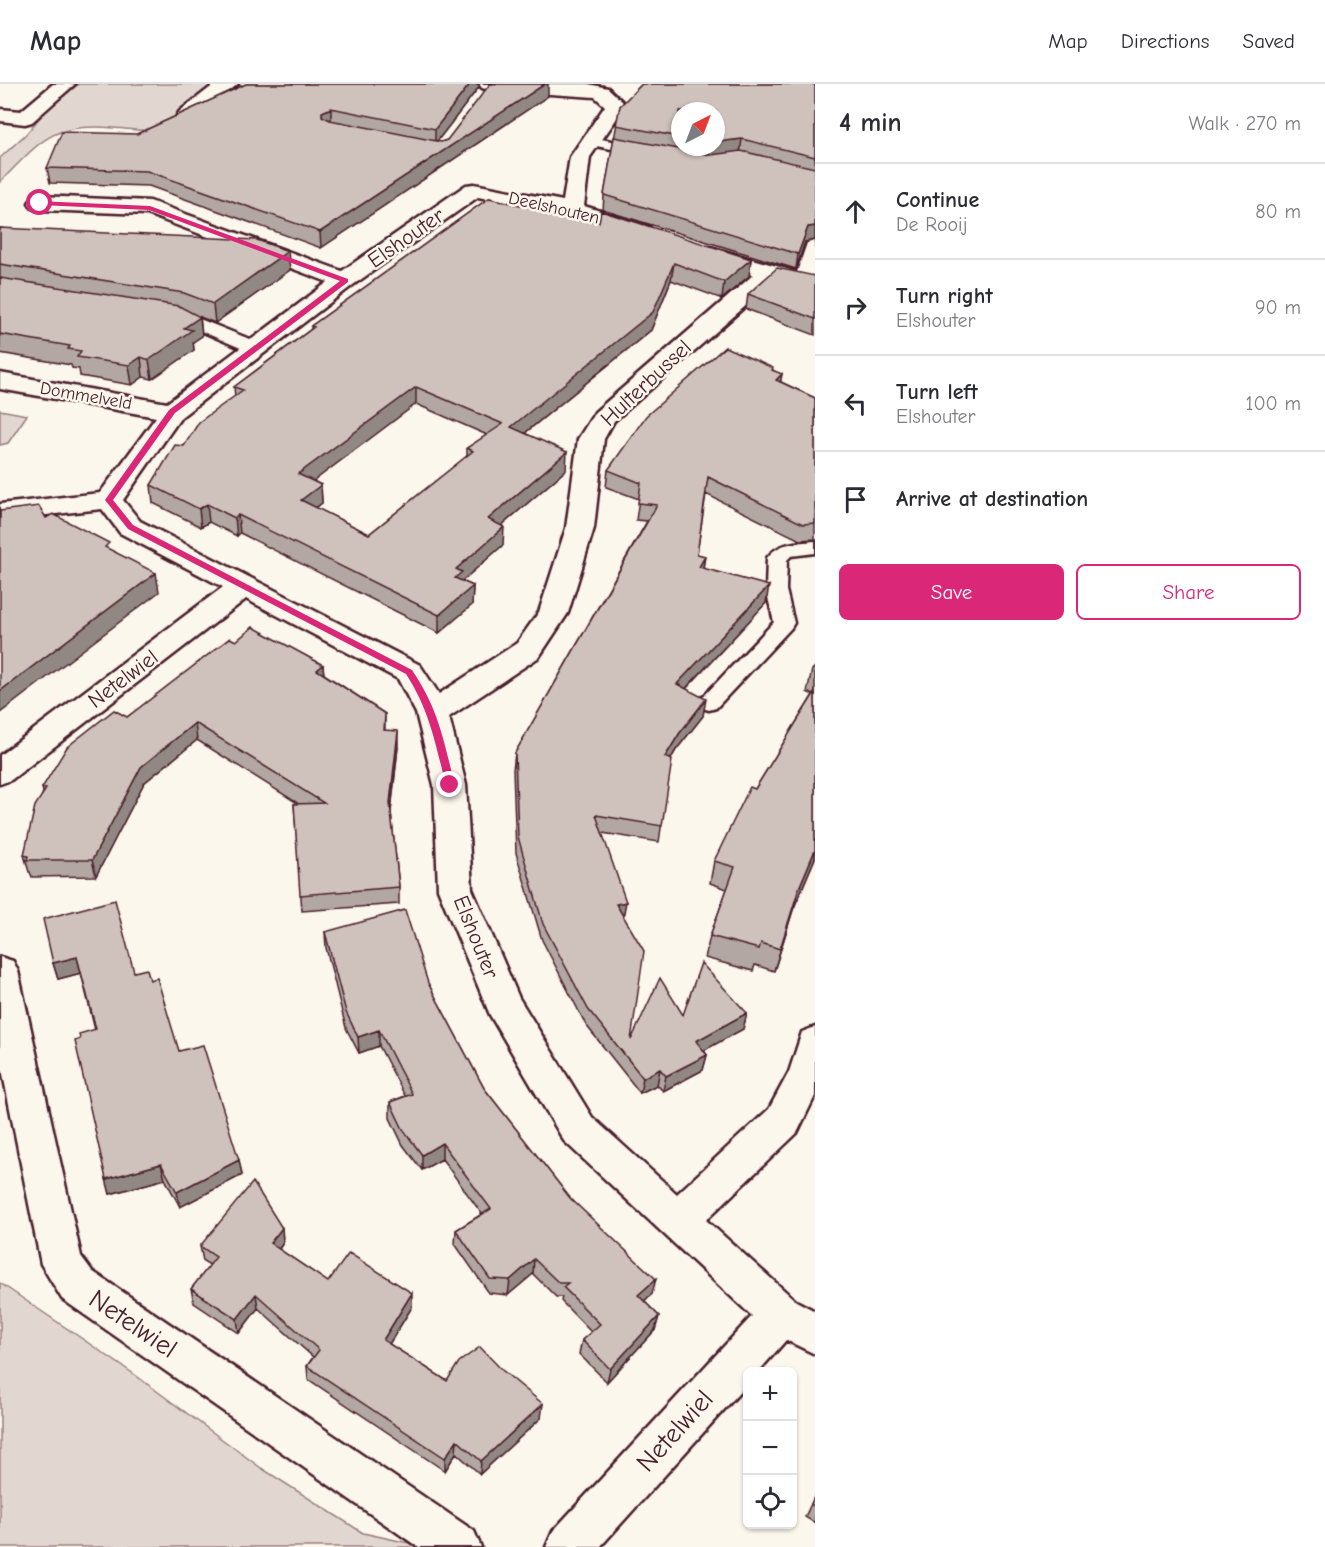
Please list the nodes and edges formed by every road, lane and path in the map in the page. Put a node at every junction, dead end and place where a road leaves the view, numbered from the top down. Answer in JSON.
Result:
{"nodes":[{"id":1,"x":65,"y":84,"type":"edge"},
{"id":2,"x":228,"y":84,"type":"edge"},
{"id":3,"x":488,"y":87,"type":"edge"},
{"id":4,"x":609,"y":88,"type":"edge"},
{"id":5,"x":187,"y":115,"type":"edge"},
{"id":6,"x":0,"y":116,"type":"edge"},
{"id":7,"x":591,"y":141,"type":"junction"},
{"id":8,"x":655,"y":153,"type":"edge"},
{"id":9,"x":474,"y":190,"type":"joint"},
{"id":10,"x":40,"y":203,"type":"dead end"},
{"id":11,"x":573,"y":209,"type":"junction"},
{"id":12,"x":660,"y":237,"type":"edge"},
{"id":13,"x":682,"y":244,"type":"edge"},
{"id":14,"x":815,"y":248,"type":"edge"},
{"id":15,"x":769,"y":273,"type":"junction"},
{"id":16,"x":345,"y":280,"type":"junction"},
{"id":17,"x":811,"y":282,"type":"edge"},
{"id":18,"x":151,"y":313,"type":"edge"},
{"id":19,"x":256,"y":348,"type":"junction"},
{"id":20,"x":0,"y":381,"type":"edge"},
{"id":21,"x":172,"y":412,"type":"junction"},
{"id":22,"x":109,"y":500,"type":"junction"},
{"id":23,"x":0,"y":512,"type":"edge"},
{"id":24,"x":815,"y":547,"type":"edge"},
{"id":25,"x":245,"y":585,"type":"junction"},
{"id":26,"x":709,"y":703,"type":"dead end"},
{"id":27,"x":432,"y":712,"type":"junction"},
{"id":28,"x":0,"y":772,"type":"edge"},
{"id":29,"x":0,"y":971,"type":"edge"},
{"id":30,"x":815,"y":1043,"type":"edge"},
{"id":31,"x":676,"y":1221,"type":"junction"},
{"id":32,"x":798,"y":1324,"type":"edge"},
{"id":33,"x":458,"y":1547,"type":"edge"},
{"id":34,"x":569,"y":1547,"type":"edge"}],
"edges":[{"from":1,"to":6,"type":"street"},
{"from":2,"to":5,"type":"street"},
{"from":3,"to":4,"type":"street"},
{"from":4,"to":7,"type":"street"},
{"from":7,"to":8,"type":"lane"},
{"from":7,"to":11,"type":"street"},
{"from":9,"to":11,"type":"street","name":"Deelshouten"},
{"from":9,"to":16,"type":"street","name":"Elshouter"},
{"from":10,"to":16,"type":"street"},
{"from":11,"to":12,"type":"street","name":"Deelshouten"},
{"from":13,"to":15,"type":"street"},
{"from":14,"to":17,"type":"street"},
{"from":15,"to":17,"type":"street"},
{"from":15,"to":27,"type":"street","name":"Hulterbussel"},
{"from":16,"to":19,"type":"street","name":"Elshouter"},
{"from":18,"to":19,"type":"lane"},
{"from":19,"to":21,"type":"street","name":"Elshouter"},
{"from":20,"to":21,"type":"street","name":"Dommelveld"},
{"from":21,"to":22,"type":"street","name":"Elshouter"},
{"from":22,"to":23,"type":"street"},
{"from":22,"to":25,"type":"street","name":"Elshouter"},
{"from":24,"to":26,"type":"lane"},
{"from":25,"to":27,"type":"street","name":"Elshouter"},
{"from":25,"to":28,"type":"street","name":"Netelwiel"},
{"from":27,"to":31,"type":"street","name":"Elshouter"},
{"from":29,"to":33,"type":"street","name":"Netelwiel"},
{"from":30,"to":31,"type":"street"},
{"from":31,"to":32,"type":"street","name":"Elshouter"},
{"from":32,"to":34,"type":"street","name":"Netelwiel"}]}
